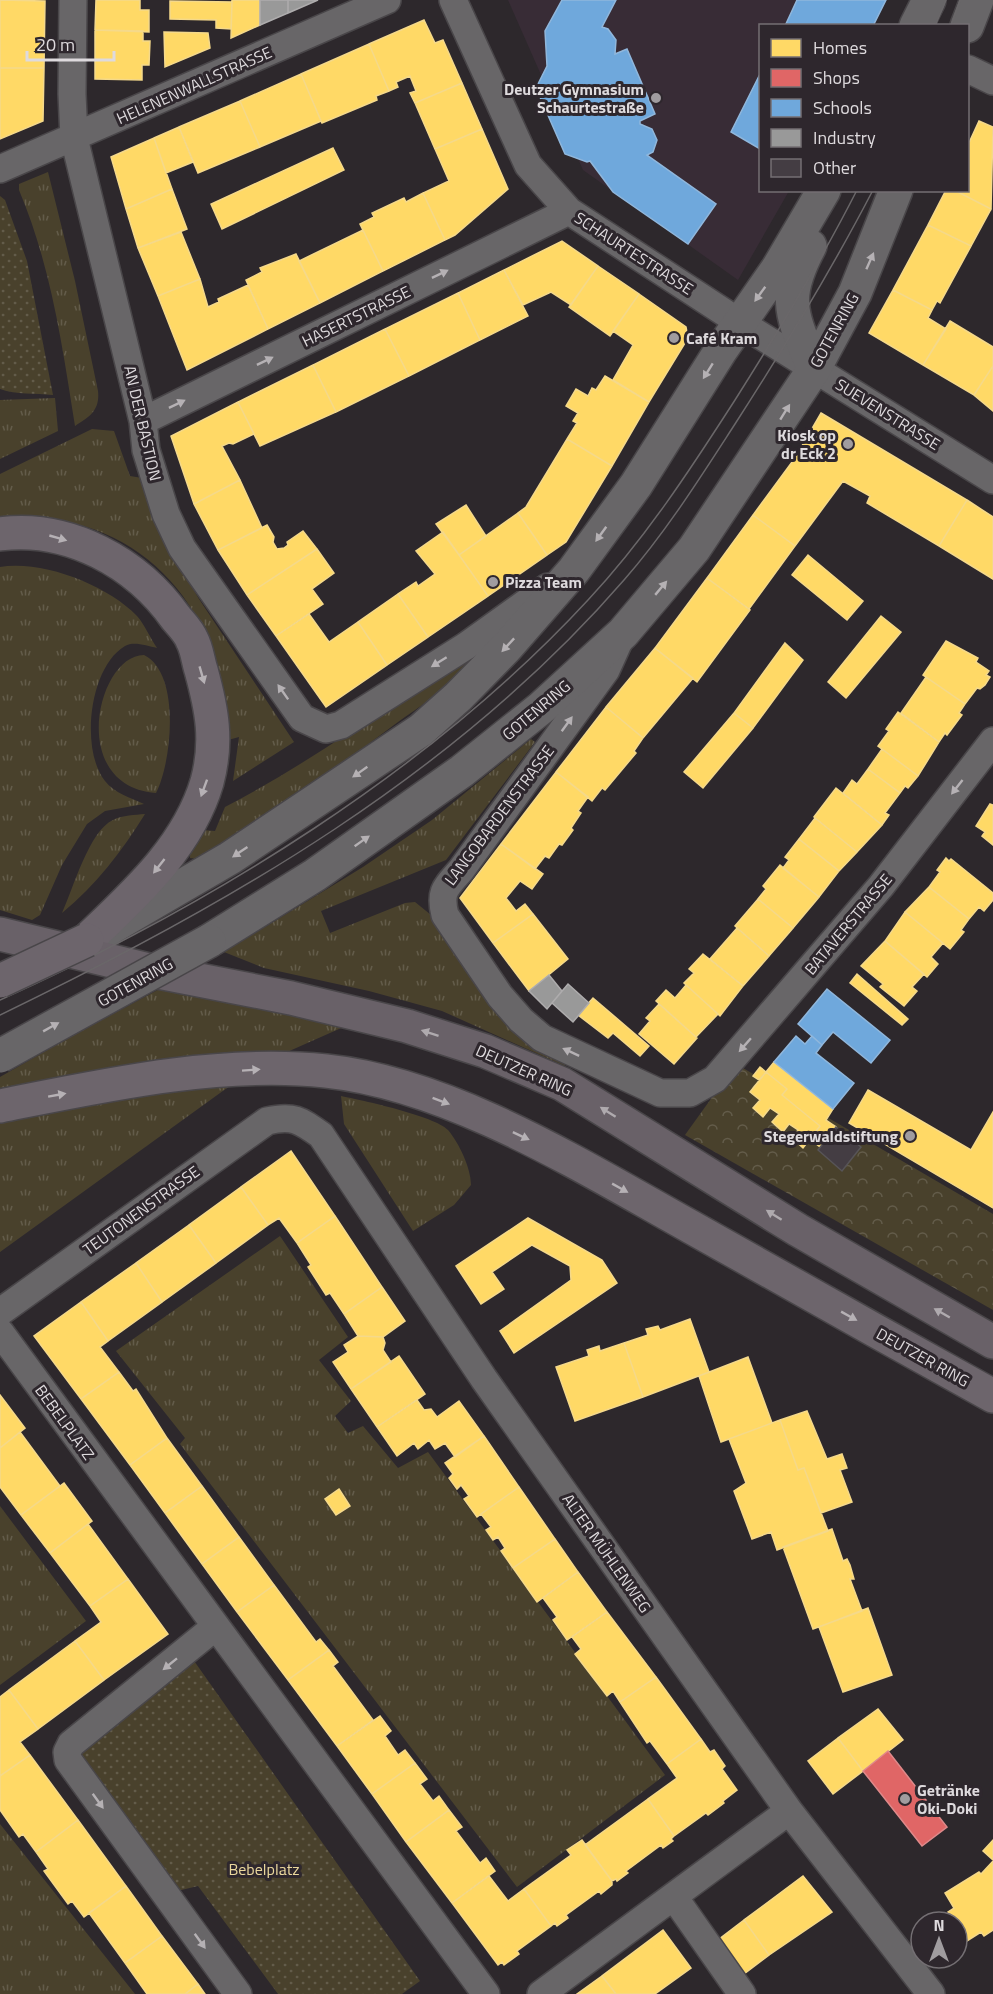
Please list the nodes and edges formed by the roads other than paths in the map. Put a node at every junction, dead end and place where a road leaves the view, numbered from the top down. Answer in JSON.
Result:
{"nodes":[{"id":1,"x":73,"y":0,"type":"edge"},
{"id":2,"x":387,"y":0,"type":"edge"},
{"id":3,"x":453,"y":0,"type":"edge"},
{"id":4,"x":929,"y":0,"type":"edge"},
{"id":5,"x":977,"y":0,"type":"edge"},
{"id":6,"x":917,"y":24,"type":"edge"},
{"id":7,"x":968,"y":24,"type":"edge"},
{"id":8,"x":969,"y":69,"type":"edge"},
{"id":9,"x":993,"y":81,"type":"edge"},
{"id":10,"x":74,"y":138,"type":"junction"},
{"id":11,"x":0,"y":169,"type":"edge"},
{"id":12,"x":895,"y":192,"type":"edge"},
{"id":13,"x":820,"y":198,"type":"edge"},
{"id":14,"x":569,"y":211,"type":"junction"},
{"id":15,"x":791,"y":291,"type":"junction"},
{"id":16,"x":855,"y":293,"type":"junction"},
{"id":17,"x":740,"y":322,"type":"junction"},
{"id":18,"x":784,"y":347,"type":"joint"},
{"id":19,"x":814,"y":369,"type":"junction"},
{"id":20,"x":143,"y":421,"type":"junction"},
{"id":21,"x":993,"y":480,"type":"edge"},
{"id":22,"x":0,"y":534,"type":"edge"},
{"id":23,"x":574,"y":570,"type":"junction"},
{"id":24,"x":623,"y":633,"type":"junction"},
{"id":25,"x":993,"y":741,"type":"edge"},
{"id":26,"x":0,"y":934,"type":"edge"},
{"id":27,"x":87,"y":940,"type":"junction"},
{"id":28,"x":0,"y":981,"type":"edge"},
{"id":29,"x":0,"y":1056,"type":"edge"},
{"id":30,"x":690,"y":1092,"type":"joint"},
{"id":31,"x":0,"y":1106,"type":"edge"},
{"id":32,"x":285,"y":1117,"type":"joint"},
{"id":33,"x":0,"y":1312,"type":"edge"},
{"id":34,"x":0,"y":1332,"type":"edge"},
{"id":35,"x":993,"y":1342,"type":"edge"},
{"id":36,"x":993,"y":1396,"type":"edge"},
{"id":37,"x":215,"y":1627,"type":"junction"},
{"id":38,"x":789,"y":1811,"type":"junction"},
{"id":39,"x":674,"y":1897,"type":"junction"},
{"id":40,"x":238,"y":1994,"type":"edge"},
{"id":41,"x":486,"y":1994,"type":"edge"},
{"id":42,"x":541,"y":1994,"type":"edge"},
{"id":43,"x":742,"y":1994,"type":"edge"},
{"id":44,"x":931,"y":1994,"type":"edge"}],
"edges":[{"from":1,"to":10,"type":"street","name":"AN DER BASTION"},
{"from":2,"to":10,"type":"street","name":"HELENENWALLSTRASSE"},
{"from":3,"to":14,"type":"street","name":"SCHAURTESTRASSE"},
{"from":4,"to":6,"type":"main road"},
{"from":5,"to":7,"type":"main road"},
{"from":8,"to":9,"type":"street"},
{"from":10,"to":11,"type":"street","name":"HELENENWALLSTRASSE"},
{"from":10,"to":20,"type":"street","name":"AN DER BASTION"},
{"from":16,"to":12,"type":"main road","name":"GOTENRING","one_way":true},
{"from":13,"to":15,"type":"main road"},
{"from":13,"to":17,"type":"main road","one_way":true},
{"from":14,"to":17,"type":"street","name":"SCHAURTESTRASSE"},
{"from":20,"to":14,"type":"street","name":"HASERTSTRASSE","one_way":true},
{"from":15,"to":16,"type":"main road"},
{"from":15,"to":19,"type":"main road"},
{"from":16,"to":19,"type":"main road","name":"GOTENRING"},
{"from":17,"to":18,"type":"street","name":"SCHAURTESTRASSE"},
{"from":17,"to":23,"type":"main road","one_way":true},
{"from":18,"to":19,"type":"street","name":"SUEVENSTRASSE"},
{"from":19,"to":21,"type":"street","name":"SUEVENSTRASSE"},
{"from":24,"to":19,"type":"main road","name":"GOTENRING","one_way":true},
{"from":23,"to":20,"type":"street","name":"AN DER BASTION","one_way":true},
{"from":22,"to":27,"type":"main road","one_way":true},
{"from":23,"to":27,"type":"main road","one_way":true},
{"from":29,"to":24,"type":"main road","name":"GOTENRING","one_way":true,"bridge":true},
{"from":30,"to":24,"type":"street","name":"LANGOBARDENSTRASSE","one_way":true},
{"from":25,"to":30,"type":"street","name":"BATAVERSTRASSE","one_way":true},
{"from":35,"to":26,"type":"highway","name":"DEUTZER RING","one_way":true},
{"from":27,"to":28,"type":"main road","bridge":true},
{"from":31,"to":36,"type":"main road","name":"DEUTZER RING","one_way":true},
{"from":32,"to":33,"type":"street","name":"TEUTONENSTRASSE"},
{"from":32,"to":38,"type":"street","name":"ALTER MÜHLENWEG"},
{"from":34,"to":37,"type":"street","name":"BEBELPLATZ"},
{"from":37,"to":40,"type":"street","one_way":true},
{"from":37,"to":41,"type":"street","name":"BEBELPLATZ"},
{"from":38,"to":39,"type":"street"},
{"from":38,"to":44,"type":"street","name":"ALTER MÜHLENWEG"},
{"from":39,"to":42,"type":"street"},
{"from":39,"to":43,"type":"street"}]}
